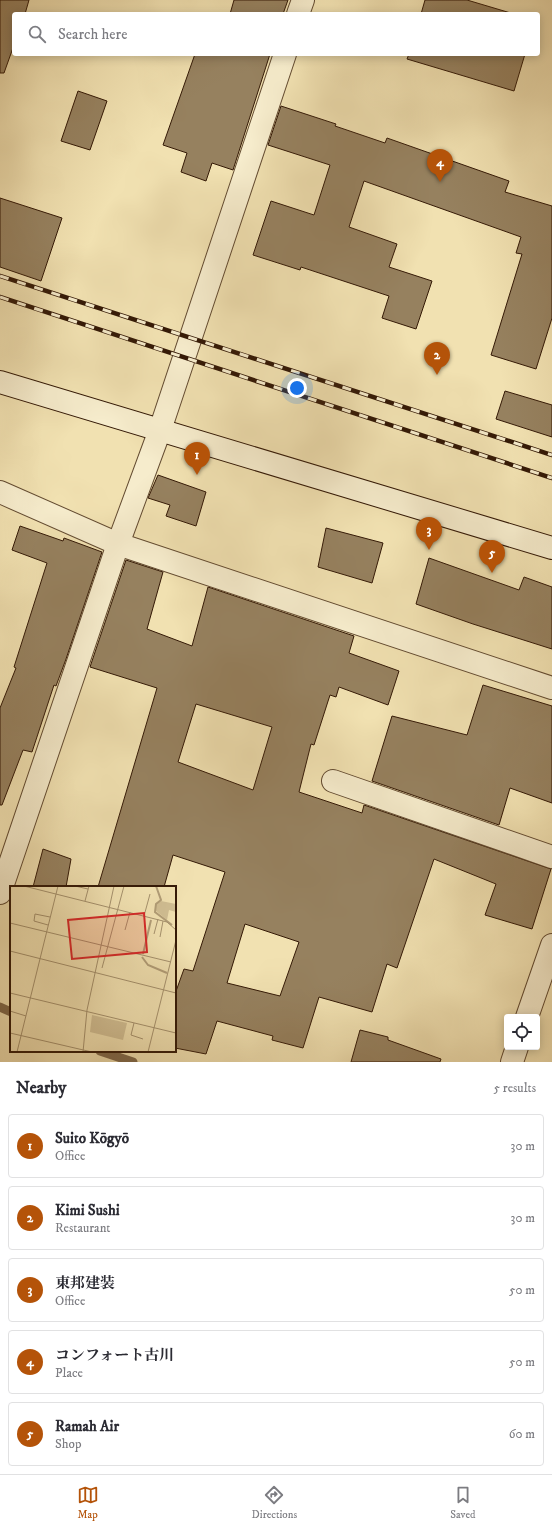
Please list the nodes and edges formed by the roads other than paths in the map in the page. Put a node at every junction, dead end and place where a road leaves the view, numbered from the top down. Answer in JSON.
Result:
{"nodes":[{"id":1,"x":303,"y":0,"type":"edge"},
{"id":2,"x":299,"y":12,"type":"edge"},
{"id":3,"x":284,"y":56,"type":"edge"},
{"id":4,"x":0,"y":382,"type":"edge"},
{"id":5,"x":160,"y":430,"type":"junction"},
{"id":6,"x":0,"y":492,"type":"edge"},
{"id":7,"x":118,"y":544,"type":"junction"},
{"id":8,"x":552,"y":548,"type":"edge"},
{"id":9,"x":552,"y":688,"type":"edge"},
{"id":10,"x":333,"y":781,"type":"dead end"},
{"id":11,"x":552,"y":857,"type":"edge"},
{"id":12,"x":0,"y":893,"type":"edge"},
{"id":13,"x":552,"y":946,"type":"edge"},
{"id":14,"x":528,"y":1014,"type":"edge"}],
"edges":[{"from":1,"to":2,"type":"street"},
{"from":3,"to":5,"type":"street"},
{"from":4,"to":5,"type":"street"},
{"from":5,"to":7,"type":"street"},
{"from":5,"to":8,"type":"street"},
{"from":6,"to":7,"type":"street"},
{"from":7,"to":9,"type":"street"},
{"from":7,"to":12,"type":"street"},
{"from":10,"to":11,"type":"street"},
{"from":13,"to":14,"type":"street"}]}
